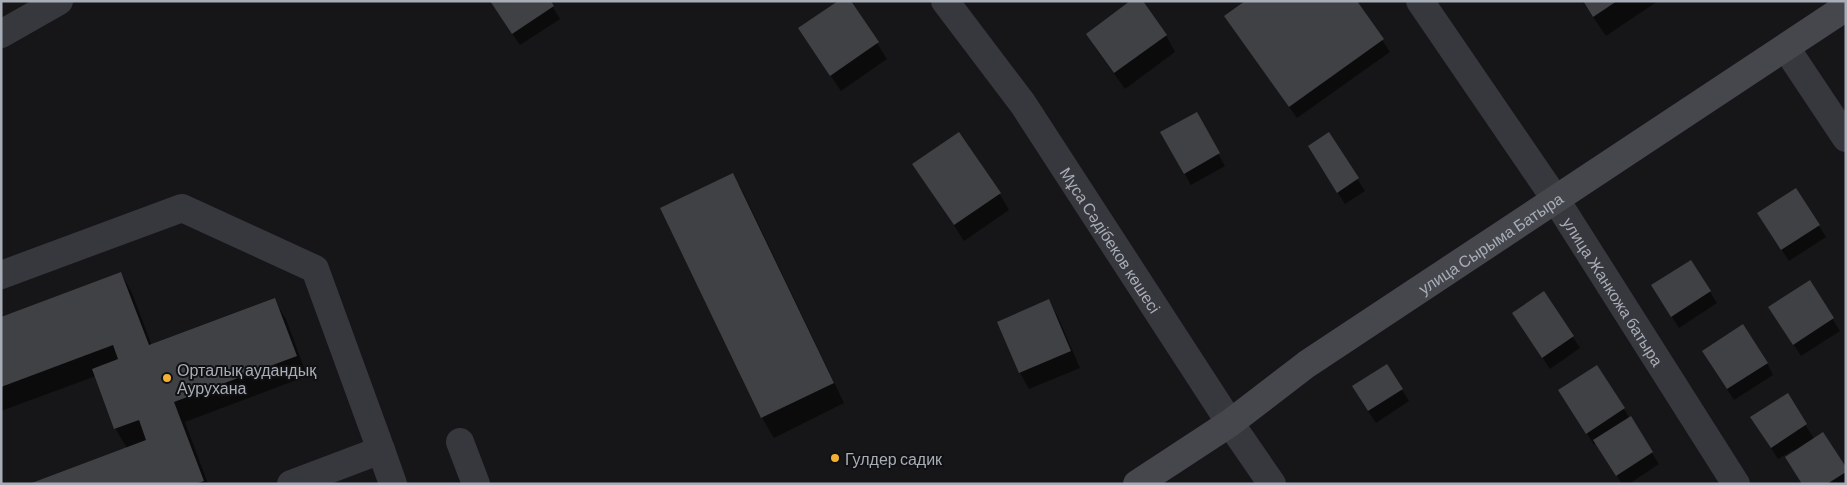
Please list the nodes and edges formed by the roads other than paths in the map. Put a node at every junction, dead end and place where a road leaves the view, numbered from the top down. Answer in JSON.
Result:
{"nodes":[{"id":1,"x":59,"y":1,"type":"edge"},
{"id":2,"x":945,"y":1,"type":"edge"},
{"id":3,"x":1420,"y":1,"type":"edge"},
{"id":4,"x":1846,"y":7,"type":"edge"},
{"id":5,"x":1,"y":34,"type":"edge"},
{"id":6,"x":1786,"y":48,"type":"junction"},
{"id":7,"x":1846,"y":138,"type":"edge"},
{"id":8,"x":1556,"y":200,"type":"junction"},
{"id":9,"x":1,"y":275,"type":"edge"},
{"id":10,"x":1230,"y":423,"type":"junction"},
{"id":11,"x":460,"y":442,"type":"dead end"},
{"id":12,"x":381,"y":450,"type":"junction"},
{"id":13,"x":291,"y":484,"type":"edge"},
{"id":14,"x":393,"y":484,"type":"edge"},
{"id":15,"x":476,"y":484,"type":"edge"},
{"id":16,"x":1137,"y":484,"type":"edge"},
{"id":17,"x":1272,"y":484,"type":"edge"},
{"id":18,"x":1736,"y":484,"type":"edge"}],
"edges":[{"from":1,"to":5,"type":"street"},
{"from":2,"to":10,"type":"street","name":"Мұса Сәдібеков көшесі"},
{"from":3,"to":8,"type":"street","name":"улица Жанкожа батыра"},
{"from":4,"to":6,"type":"street","name":"улица Сырыма Батыра"},
{"from":6,"to":7,"type":"street"},
{"from":6,"to":8,"type":"street","name":"улица Сырыма Батыра"},
{"from":8,"to":10,"type":"street","name":"улица Сырыма Батыра"},
{"from":8,"to":18,"type":"street","name":"улица Жанкожа батыра"},
{"from":9,"to":12,"type":"street"},
{"from":10,"to":16,"type":"street","name":"улица Сырыма Батыра"},
{"from":10,"to":17,"type":"street","name":"Мұса Сәдібеков көшесі"},
{"from":11,"to":15,"type":"street"},
{"from":12,"to":13,"type":"street"},
{"from":12,"to":14,"type":"street"}]}
